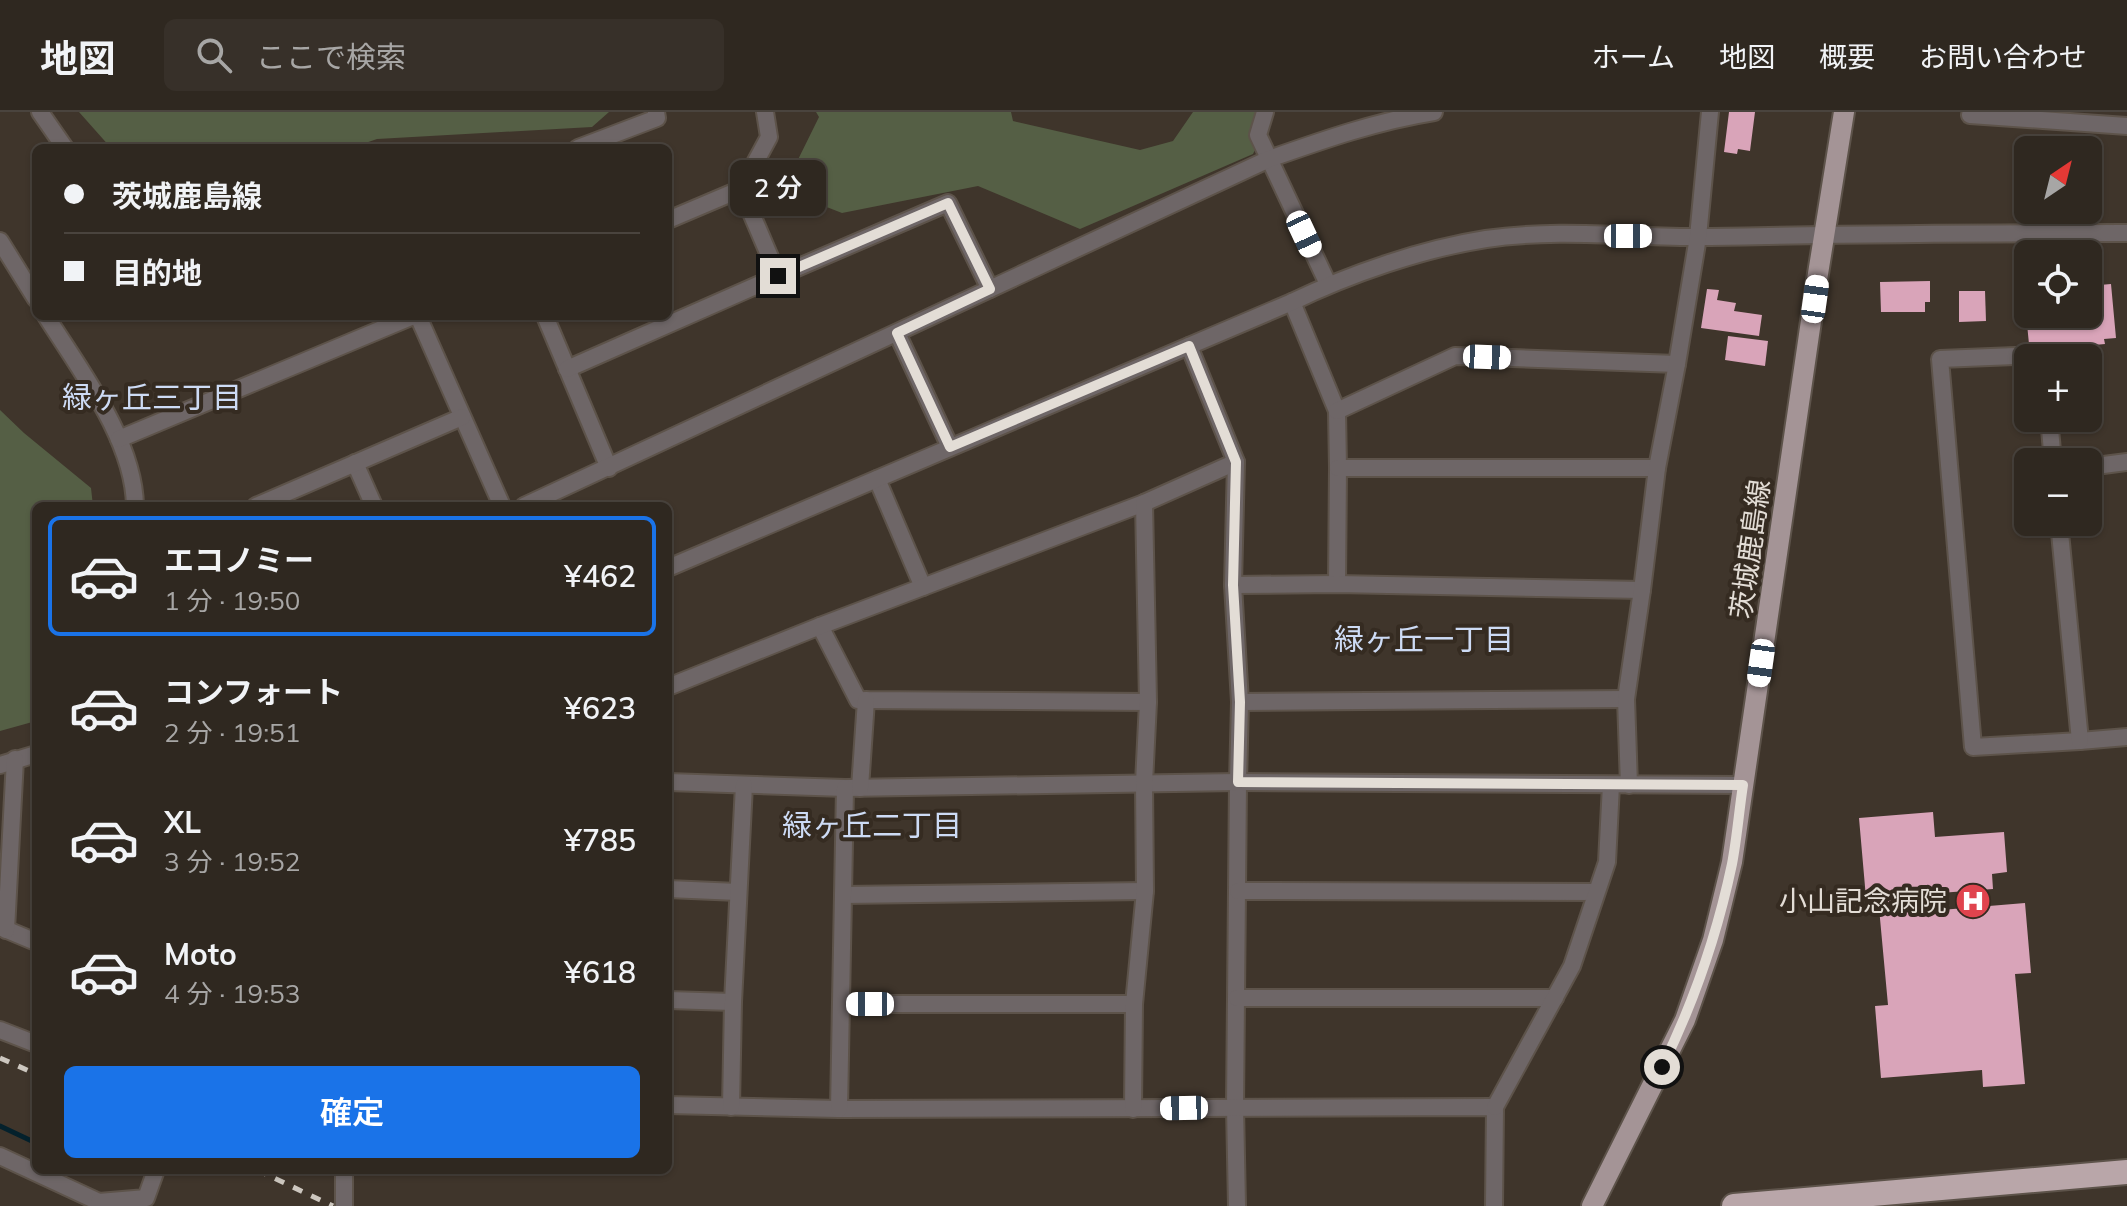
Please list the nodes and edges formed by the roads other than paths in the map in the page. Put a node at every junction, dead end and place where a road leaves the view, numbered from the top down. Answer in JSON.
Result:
{"nodes":[{"id":1,"x":40,"y":112,"type":"edge"},
{"id":2,"x":656,"y":112,"type":"edge"},
{"id":3,"x":765,"y":112,"type":"edge"},
{"id":4,"x":1265,"y":112,"type":"edge"},
{"id":5,"x":1434,"y":112,"type":"edge"},
{"id":6,"x":1710,"y":112,"type":"edge"},
{"id":7,"x":1844,"y":112,"type":"edge"},
{"id":8,"x":1971,"y":112,"type":"edge"},
{"id":9,"x":2127,"y":126,"type":"edge"},
{"id":10,"x":62,"y":144,"type":"edge"},
{"id":11,"x":589,"y":144,"type":"edge"},
{"id":12,"x":1269,"y":159,"type":"junction"},
{"id":13,"x":741,"y":189,"type":"junction"},
{"id":14,"x":672,"y":218,"type":"edge"},
{"id":15,"x":2127,"y":233,"type":"edge"},
{"id":16,"x":1825,"y":234,"type":"junction"},
{"id":17,"x":1698,"y":237,"type":"junction"},
{"id":18,"x":0,"y":241,"type":"edge"},
{"id":19,"x":778,"y":276,"type":"junction"},
{"id":20,"x":1328,"y":284,"type":"junction"},
{"id":21,"x":990,"y":289,"type":"junction"},
{"id":22,"x":32,"y":293,"type":"edge"},
{"id":23,"x":1292,"y":302,"type":"junction"},
{"id":24,"x":48,"y":320,"type":"edge"},
{"id":25,"x":405,"y":320,"type":"edge"},
{"id":26,"x":417,"y":320,"type":"edge"},
{"id":27,"x":547,"y":320,"type":"edge"},
{"id":28,"x":897,"y":333,"type":"junction"},
{"id":29,"x":1189,"y":346,"type":"junction"},
{"id":30,"x":2014,"y":356,"type":"edge"},
{"id":31,"x":1677,"y":364,"type":"junction"},
{"id":32,"x":567,"y":369,"type":"junction"},
{"id":33,"x":1337,"y":411,"type":"junction"},
{"id":34,"x":462,"y":417,"type":"junction"},
{"id":35,"x":119,"y":439,"type":"junction"},
{"id":36,"x":950,"y":447,"type":"junction"},
{"id":37,"x":1236,"y":462,"type":"junction"},
{"id":38,"x":2127,"y":462,"type":"edge"},
{"id":39,"x":355,"y":463,"type":"junction"},
{"id":40,"x":2102,"y":465,"type":"edge"},
{"id":41,"x":609,"y":468,"type":"junction"},
{"id":42,"x":1338,"y":468,"type":"junction"},
{"id":43,"x":1657,"y":468,"type":"junction"},
{"id":44,"x":877,"y":479,"type":"junction"},
{"id":45,"x":135,"y":502,"type":"edge"},
{"id":46,"x":265,"y":502,"type":"edge"},
{"id":47,"x":372,"y":502,"type":"edge"},
{"id":48,"x":500,"y":502,"type":"edge"},
{"id":49,"x":533,"y":502,"type":"edge"},
{"id":50,"x":1144,"y":503,"type":"junction"},
{"id":51,"x":2060,"y":536,"type":"edge"},
{"id":52,"x":672,"y":566,"type":"edge"},
{"id":53,"x":1337,"y":584,"type":"junction"},
{"id":54,"x":1233,"y":585,"type":"junction"},
{"id":55,"x":923,"y":587,"type":"junction"},
{"id":56,"x":1642,"y":590,"type":"junction"},
{"id":57,"x":820,"y":626,"type":"junction"},
{"id":58,"x":672,"y":685,"type":"edge"},
{"id":59,"x":1626,"y":699,"type":"junction"},
{"id":60,"x":866,"y":700,"type":"junction"},
{"id":61,"x":1148,"y":702,"type":"junction"},
{"id":62,"x":1240,"y":702,"type":"junction"},
{"id":63,"x":2127,"y":737,"type":"edge"},
{"id":64,"x":2080,"y":741,"type":"junction"},
{"id":65,"x":32,"y":755,"type":"edge"},
{"id":66,"x":8,"y":762,"type":"edge"},
{"id":67,"x":672,"y":782,"type":"edge"},
{"id":68,"x":1238,"y":782,"type":"junction"},
{"id":69,"x":1144,"y":783,"type":"junction"},
{"id":70,"x":744,"y":785,"type":"junction"},
{"id":71,"x":1611,"y":785,"type":"junction"},
{"id":72,"x":1629,"y":785,"type":"junction"},
{"id":73,"x":1743,"y":785,"type":"junction"},
{"id":74,"x":852,"y":788,"type":"junction"},
{"id":75,"x":672,"y":889,"type":"edge"},
{"id":76,"x":1145,"y":891,"type":"junction"},
{"id":77,"x":1238,"y":891,"type":"junction"},
{"id":78,"x":738,"y":892,"type":"junction"},
{"id":79,"x":1596,"y":892,"type":"junction"},
{"id":80,"x":843,"y":895,"type":"junction"},
{"id":81,"x":3,"y":929,"type":"edge"},
{"id":82,"x":32,"y":940,"type":"edge"},
{"id":83,"x":1237,"y":998,"type":"junction"},
{"id":84,"x":1555,"y":998,"type":"junction"},
{"id":85,"x":672,"y":1000,"type":"edge"},
{"id":86,"x":733,"y":1002,"type":"junction"},
{"id":87,"x":841,"y":1004,"type":"junction"},
{"id":88,"x":1134,"y":1004,"type":"junction"},
{"id":89,"x":0,"y":1030,"type":"edge"},
{"id":90,"x":32,"y":1042,"type":"edge"},
{"id":91,"x":672,"y":1105,"type":"edge"},
{"id":92,"x":731,"y":1107,"type":"junction"},
{"id":93,"x":1235,"y":1107,"type":"junction"},
{"id":94,"x":1495,"y":1107,"type":"junction"},
{"id":95,"x":839,"y":1109,"type":"junction"},
{"id":96,"x":1133,"y":1109,"type":"junction"},
{"id":97,"x":0,"y":1156,"type":"edge"},
{"id":98,"x":32,"y":1172,"type":"edge"},
{"id":99,"x":2127,"y":1172,"type":"edge"},
{"id":100,"x":37,"y":1174,"type":"edge"},
{"id":101,"x":155,"y":1174,"type":"edge"},
{"id":102,"x":344,"y":1174,"type":"edge"},
{"id":103,"x":99,"y":1204,"type":"edge"},
{"id":104,"x":344,"y":1206,"type":"edge"},
{"id":105,"x":1237,"y":1206,"type":"edge"},
{"id":106,"x":1494,"y":1206,"type":"edge"},
{"id":107,"x":1592,"y":1206,"type":"edge"},
{"id":108,"x":1734,"y":1206,"type":"edge"}],
"edges":[{"from":1,"to":10,"type":"street"},
{"from":2,"to":11,"type":"street"},
{"from":3,"to":13,"type":"street"},
{"from":4,"to":12,"type":"street"},
{"from":5,"to":12,"type":"street"},
{"from":6,"to":17,"type":"street"},
{"from":7,"to":16,"type":"main road","name":"茨城鹿島線"},
{"from":8,"to":9,"type":"street"},
{"from":12,"to":20,"type":"street"},
{"from":12,"to":21,"type":"street"},
{"from":13,"to":14,"type":"street"},
{"from":13,"to":19,"type":"street"},
{"from":15,"to":16,"type":"street"},
{"from":16,"to":17,"type":"street"},
{"from":16,"to":73,"type":"main road","name":"茨城鹿島線"},
{"from":17,"to":20,"type":"street"},
{"from":17,"to":31,"type":"street"},
{"from":18,"to":22,"type":"street"},
{"from":19,"to":21,"type":"street"},
{"from":19,"to":32,"type":"street"},
{"from":20,"to":23,"type":"street"},
{"from":21,"to":28,"type":"street"},
{"from":23,"to":29,"type":"street"},
{"from":23,"to":33,"type":"street"},
{"from":24,"to":35,"type":"street"},
{"from":25,"to":35,"type":"street"},
{"from":26,"to":34,"type":"street"},
{"from":27,"to":32,"type":"street"},
{"from":28,"to":36,"type":"street"},
{"from":28,"to":41,"type":"street"},
{"from":29,"to":36,"type":"street"},
{"from":29,"to":37,"type":"street"},
{"from":30,"to":64,"type":"street"},
{"from":31,"to":33,"type":"street"},
{"from":31,"to":43,"type":"street"},
{"from":32,"to":41,"type":"street"},
{"from":33,"to":42,"type":"street"},
{"from":34,"to":39,"type":"street"},
{"from":34,"to":48,"type":"street"},
{"from":35,"to":45,"type":"street"},
{"from":36,"to":44,"type":"street"},
{"from":37,"to":50,"type":"street"},
{"from":37,"to":54,"type":"street"},
{"from":38,"to":40,"type":"street"},
{"from":39,"to":46,"type":"street"},
{"from":39,"to":47,"type":"street"},
{"from":41,"to":49,"type":"street"},
{"from":42,"to":43,"type":"street"},
{"from":42,"to":53,"type":"street"},
{"from":43,"to":56,"type":"street"},
{"from":44,"to":52,"type":"street"},
{"from":44,"to":55,"type":"street"},
{"from":50,"to":55,"type":"street"},
{"from":50,"to":61,"type":"street"},
{"from":51,"to":64,"type":"street"},
{"from":53,"to":54,"type":"street"},
{"from":53,"to":56,"type":"street"},
{"from":54,"to":62,"type":"street"},
{"from":55,"to":57,"type":"street"},
{"from":56,"to":59,"type":"street"},
{"from":57,"to":58,"type":"street"},
{"from":57,"to":60,"type":"street"},
{"from":59,"to":62,"type":"street"},
{"from":59,"to":72,"type":"street"},
{"from":60,"to":61,"type":"street"},
{"from":60,"to":74,"type":"street"},
{"from":61,"to":69,"type":"street"},
{"from":62,"to":68,"type":"street"},
{"from":63,"to":64,"type":"street"},
{"from":65,"to":66,"type":"street"},
{"from":66,"to":81,"type":"street"},
{"from":67,"to":70,"type":"street"},
{"from":68,"to":69,"type":"street"},
{"from":68,"to":71,"type":"street"},
{"from":68,"to":77,"type":"street"},
{"from":69,"to":74,"type":"street"},
{"from":69,"to":76,"type":"street"},
{"from":70,"to":74,"type":"street"},
{"from":70,"to":78,"type":"street"},
{"from":71,"to":72,"type":"street"},
{"from":71,"to":79,"type":"street"},
{"from":72,"to":73,"type":"street"},
{"from":73,"to":107,"type":"main road","name":"茨城鹿島線"},
{"from":74,"to":80,"type":"street"},
{"from":75,"to":78,"type":"street"},
{"from":76,"to":80,"type":"street"},
{"from":76,"to":88,"type":"street"},
{"from":77,"to":79,"type":"street"},
{"from":77,"to":83,"type":"street"},
{"from":78,"to":86,"type":"street"},
{"from":79,"to":84,"type":"street"},
{"from":80,"to":87,"type":"street"},
{"from":81,"to":82,"type":"street"},
{"from":83,"to":84,"type":"street"},
{"from":83,"to":93,"type":"street"},
{"from":84,"to":94,"type":"street"},
{"from":85,"to":86,"type":"street"},
{"from":86,"to":92,"type":"street"},
{"from":87,"to":88,"type":"street"},
{"from":87,"to":95,"type":"street"},
{"from":88,"to":96,"type":"street"},
{"from":89,"to":90,"type":"street"},
{"from":91,"to":92,"type":"street"},
{"from":92,"to":95,"type":"street"},
{"from":93,"to":94,"type":"street"},
{"from":93,"to":96,"type":"street"},
{"from":93,"to":105,"type":"street"},
{"from":94,"to":106,"type":"street"},
{"from":95,"to":96,"type":"street"},
{"from":97,"to":98,"type":"street"},
{"from":99,"to":108,"type":"highway"},
{"from":100,"to":103,"type":"street"},
{"from":101,"to":103,"type":"street"},
{"from":102,"to":104,"type":"street"}]}
